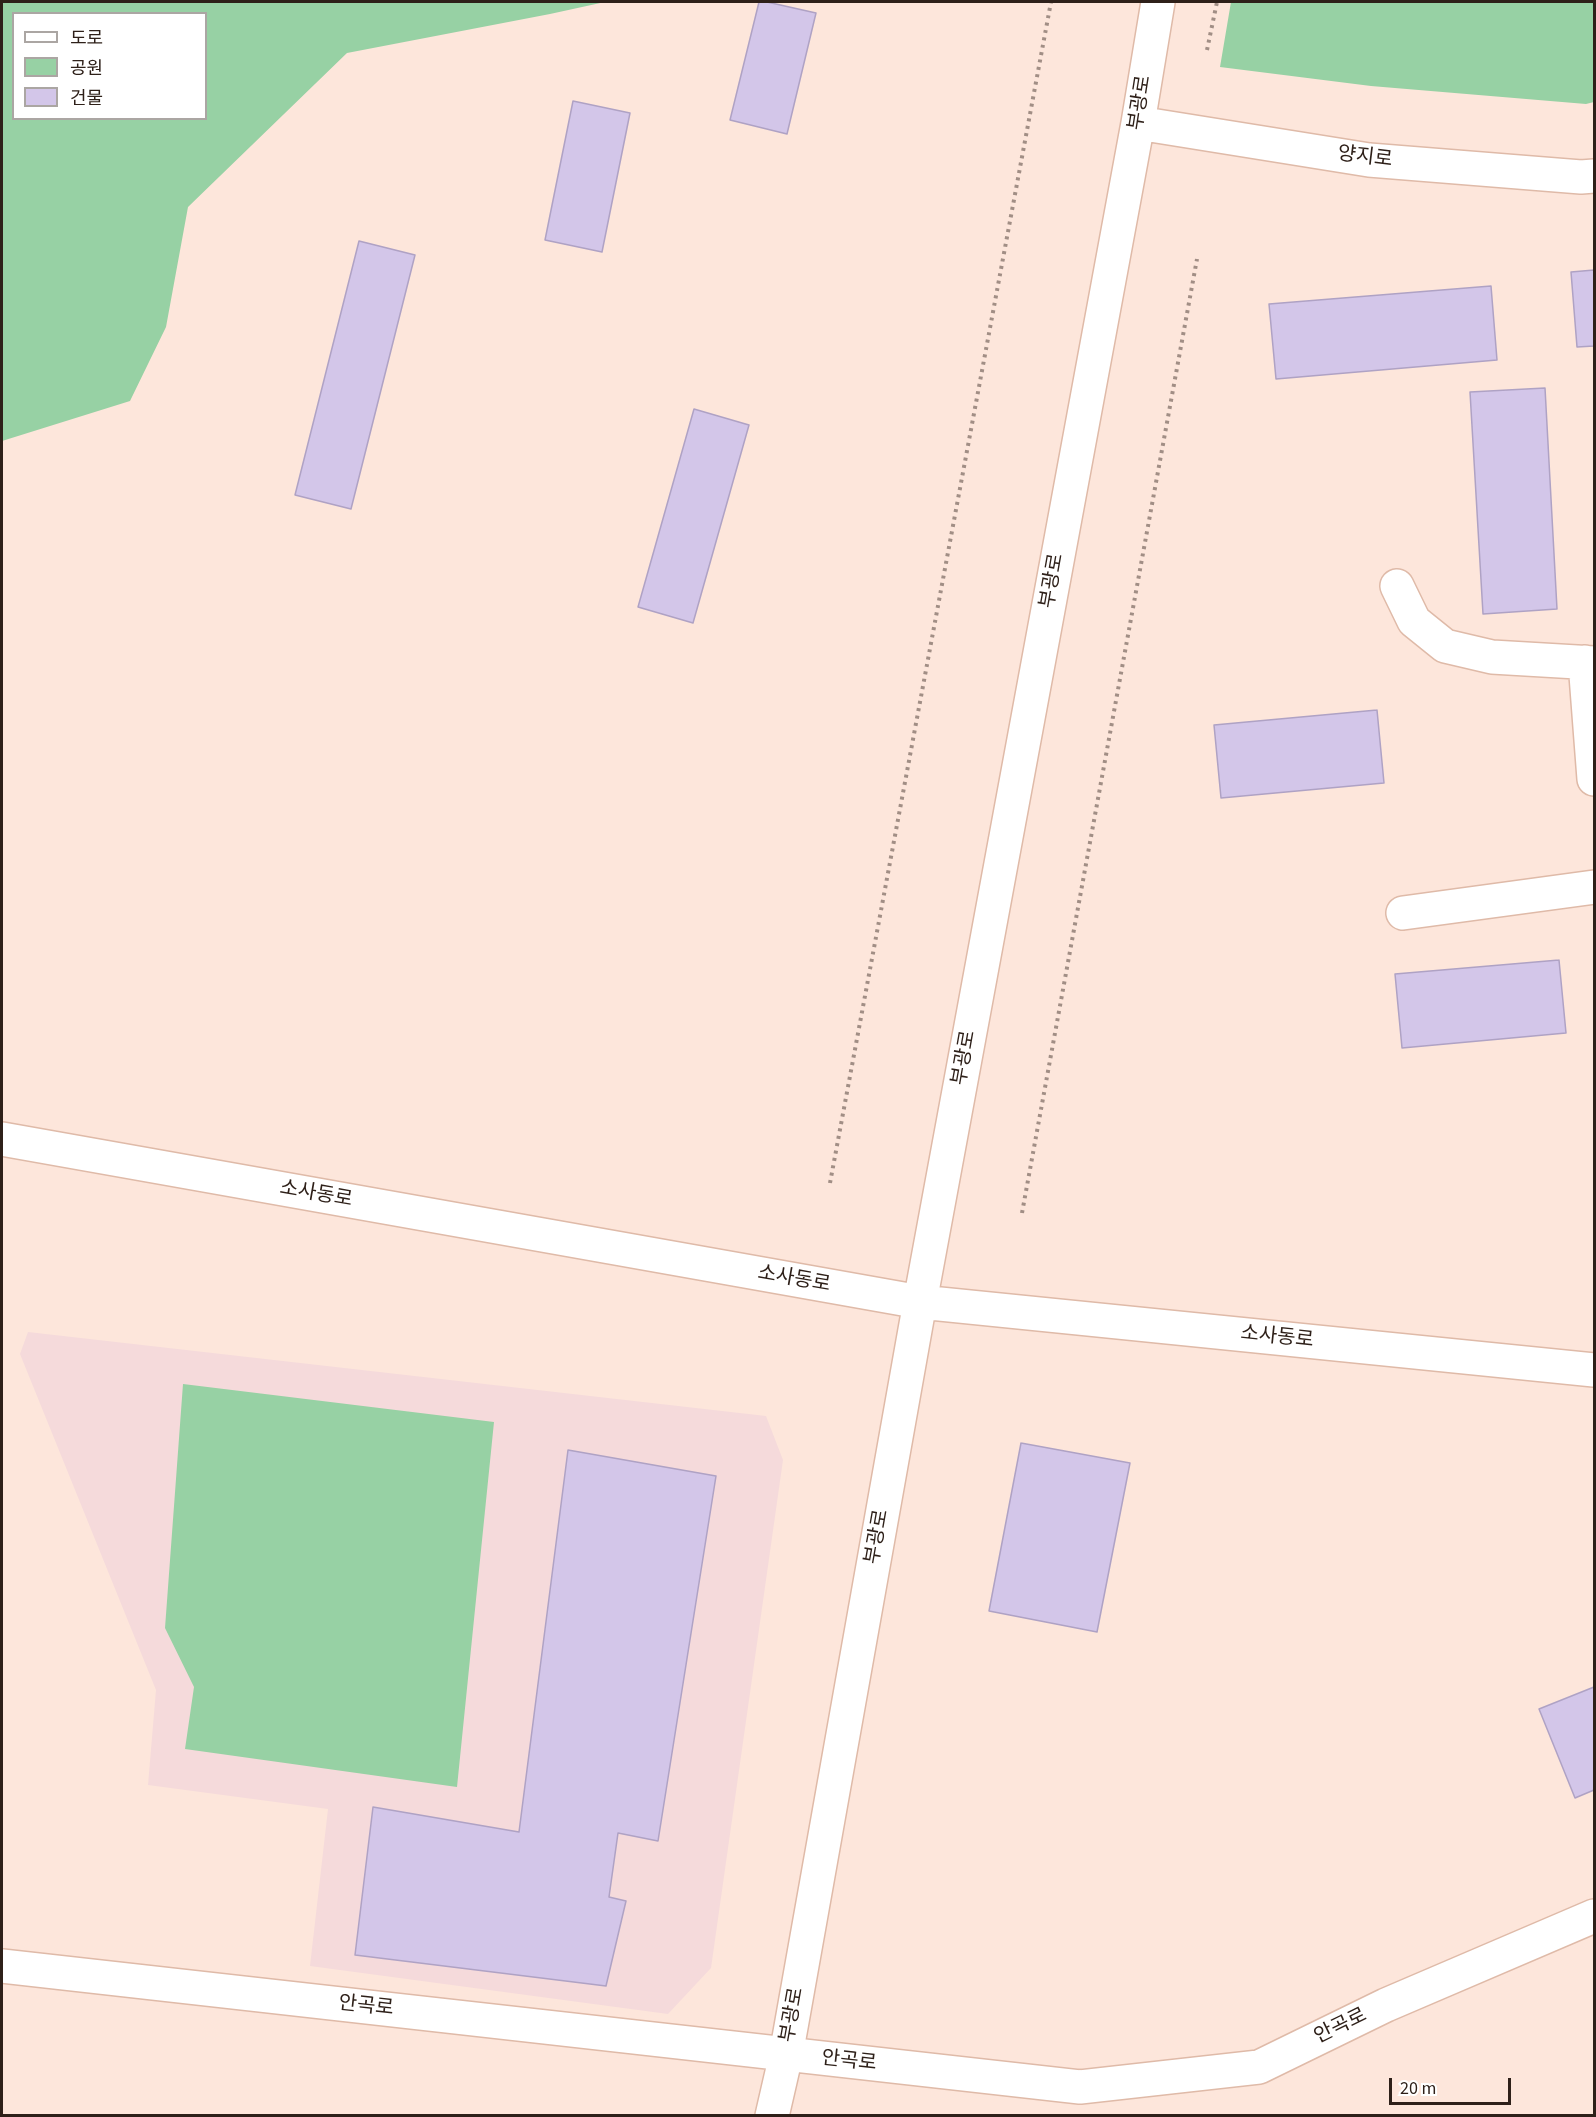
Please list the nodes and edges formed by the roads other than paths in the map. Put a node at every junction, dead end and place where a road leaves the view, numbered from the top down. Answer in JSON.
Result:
{"nodes":[{"id":1,"x":1158,"y":2,"type":"edge"},
{"id":2,"x":1138,"y":123,"type":"junction"},
{"id":3,"x":1594,"y":176,"type":"edge"},
{"id":4,"x":1397,"y":586,"type":"dead end"},
{"id":5,"x":1590,"y":662,"type":"edge"},
{"id":6,"x":1594,"y":779,"type":"edge"},
{"id":7,"x":1594,"y":887,"type":"edge"},
{"id":8,"x":1403,"y":913,"type":"dead end"},
{"id":9,"x":2,"y":1139,"type":"edge"},
{"id":10,"x":920,"y":1302,"type":"junction"},
{"id":11,"x":1594,"y":1370,"type":"edge"},
{"id":12,"x":1594,"y":1916,"type":"edge"},
{"id":13,"x":2,"y":1966,"type":"edge"},
{"id":14,"x":786,"y":2055,"type":"junction"},
{"id":15,"x":772,"y":2115,"type":"edge"}],
"edges":[{"from":1,"to":2,"type":"street","name":"부광로"},
{"from":2,"to":3,"type":"street","name":"양지로"},
{"from":2,"to":10,"type":"street","name":"부광로"},
{"from":4,"to":5,"type":"street"},
{"from":5,"to":6,"type":"street"},
{"from":7,"to":8,"type":"street"},
{"from":9,"to":10,"type":"street","name":"소사동로"},
{"from":10,"to":11,"type":"street","name":"소사동로"},
{"from":10,"to":14,"type":"street","name":"부광로"},
{"from":12,"to":14,"type":"street","name":"안곡로"},
{"from":13,"to":14,"type":"street","name":"안곡로"},
{"from":14,"to":15,"type":"street","name":"부광로"}]}
